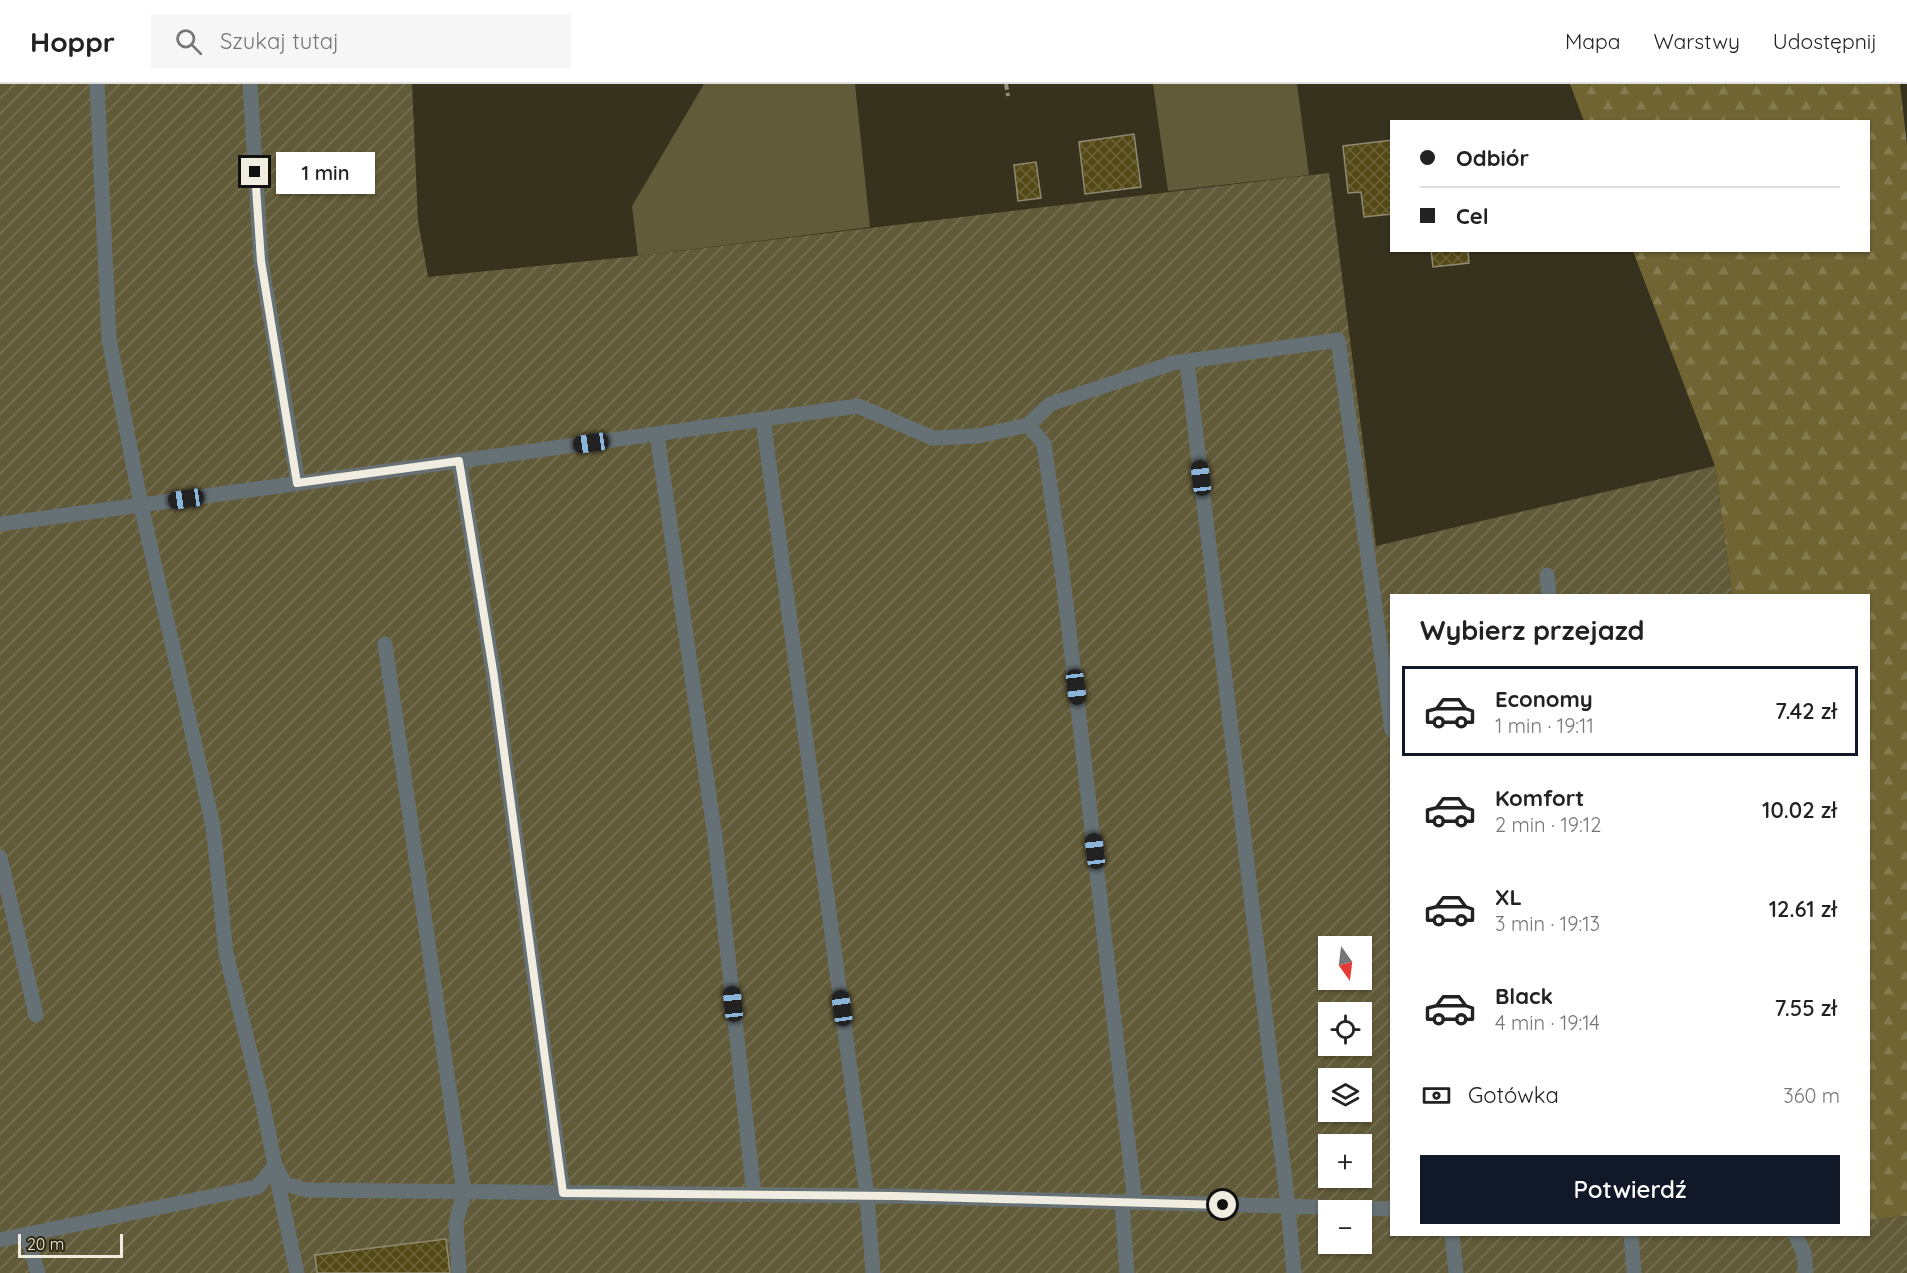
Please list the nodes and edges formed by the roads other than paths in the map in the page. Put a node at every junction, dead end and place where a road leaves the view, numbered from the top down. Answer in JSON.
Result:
{"nodes":[{"id":1,"x":97,"y":84,"type":"edge"},
{"id":2,"x":250,"y":84,"type":"edge"},
{"id":3,"x":1187,"y":361,"type":"junction"},
{"id":4,"x":763,"y":419,"type":"junction"},
{"id":5,"x":1028,"y":425,"type":"junction"},
{"id":6,"x":657,"y":434,"type":"junction"},
{"id":7,"x":459,"y":461,"type":"junction"},
{"id":8,"x":297,"y":483,"type":"junction"},
{"id":9,"x":141,"y":505,"type":"junction"},
{"id":10,"x":0,"y":524,"type":"edge"},
{"id":11,"x":1546,"y":575,"type":"dead end"},
{"id":12,"x":1549,"y":594,"type":"edge"},
{"id":13,"x":385,"y":644,"type":"dead end"},
{"id":14,"x":1390,"y":716,"type":"edge"},
{"id":15,"x":0,"y":857,"type":"edge"},
{"id":16,"x":36,"y":1015,"type":"dead end"},
{"id":17,"x":275,"y":1165,"type":"junction"},
{"id":18,"x":464,"y":1192,"type":"junction"},
{"id":19,"x":563,"y":1193,"type":"junction"},
{"id":20,"x":754,"y":1195,"type":"junction"},
{"id":21,"x":867,"y":1196,"type":"junction"},
{"id":22,"x":1128,"y":1202,"type":"junction"},
{"id":23,"x":1288,"y":1206,"type":"junction"},
{"id":24,"x":1390,"y":1209,"type":"edge"},
{"id":25,"x":27,"y":1235,"type":"junction"},
{"id":26,"x":1452,"y":1236,"type":"edge"},
{"id":27,"x":1631,"y":1236,"type":"edge"},
{"id":28,"x":1796,"y":1236,"type":"edge"},
{"id":29,"x":0,"y":1240,"type":"edge"},
{"id":30,"x":38,"y":1273,"type":"edge"},
{"id":31,"x":297,"y":1273,"type":"edge"},
{"id":32,"x":459,"y":1273,"type":"edge"},
{"id":33,"x":873,"y":1273,"type":"edge"},
{"id":34,"x":1127,"y":1273,"type":"edge"},
{"id":35,"x":1294,"y":1273,"type":"edge"},
{"id":36,"x":1456,"y":1273,"type":"edge"},
{"id":37,"x":1634,"y":1273,"type":"edge"},
{"id":38,"x":1806,"y":1273,"type":"edge"}],
"edges":[{"from":1,"to":9,"type":"lane"},
{"from":2,"to":8,"type":"lane"},
{"from":3,"to":5,"type":"lane"},
{"from":3,"to":14,"type":"lane"},
{"from":3,"to":23,"type":"lane"},
{"from":4,"to":5,"type":"lane"},
{"from":4,"to":6,"type":"lane"},
{"from":4,"to":21,"type":"lane"},
{"from":5,"to":22,"type":"lane"},
{"from":6,"to":7,"type":"lane"},
{"from":6,"to":20,"type":"lane"},
{"from":7,"to":8,"type":"lane"},
{"from":7,"to":19,"type":"lane"},
{"from":8,"to":9,"type":"lane"},
{"from":9,"to":10,"type":"lane"},
{"from":9,"to":17,"type":"lane"},
{"from":11,"to":12,"type":"lane"},
{"from":13,"to":18,"type":"lane"},
{"from":15,"to":16,"type":"lane"},
{"from":17,"to":18,"type":"lane"},
{"from":17,"to":25,"type":"lane"},
{"from":17,"to":31,"type":"lane"},
{"from":18,"to":19,"type":"lane"},
{"from":18,"to":32,"type":"lane"},
{"from":19,"to":20,"type":"lane"},
{"from":20,"to":21,"type":"lane"},
{"from":21,"to":22,"type":"lane"},
{"from":21,"to":33,"type":"lane"},
{"from":22,"to":23,"type":"lane"},
{"from":22,"to":34,"type":"lane"},
{"from":23,"to":24,"type":"lane"},
{"from":23,"to":35,"type":"lane"},
{"from":25,"to":29,"type":"lane"},
{"from":25,"to":30,"type":"lane"},
{"from":26,"to":36,"type":"lane"},
{"from":27,"to":37,"type":"lane"},
{"from":28,"to":38,"type":"lane"}]}
